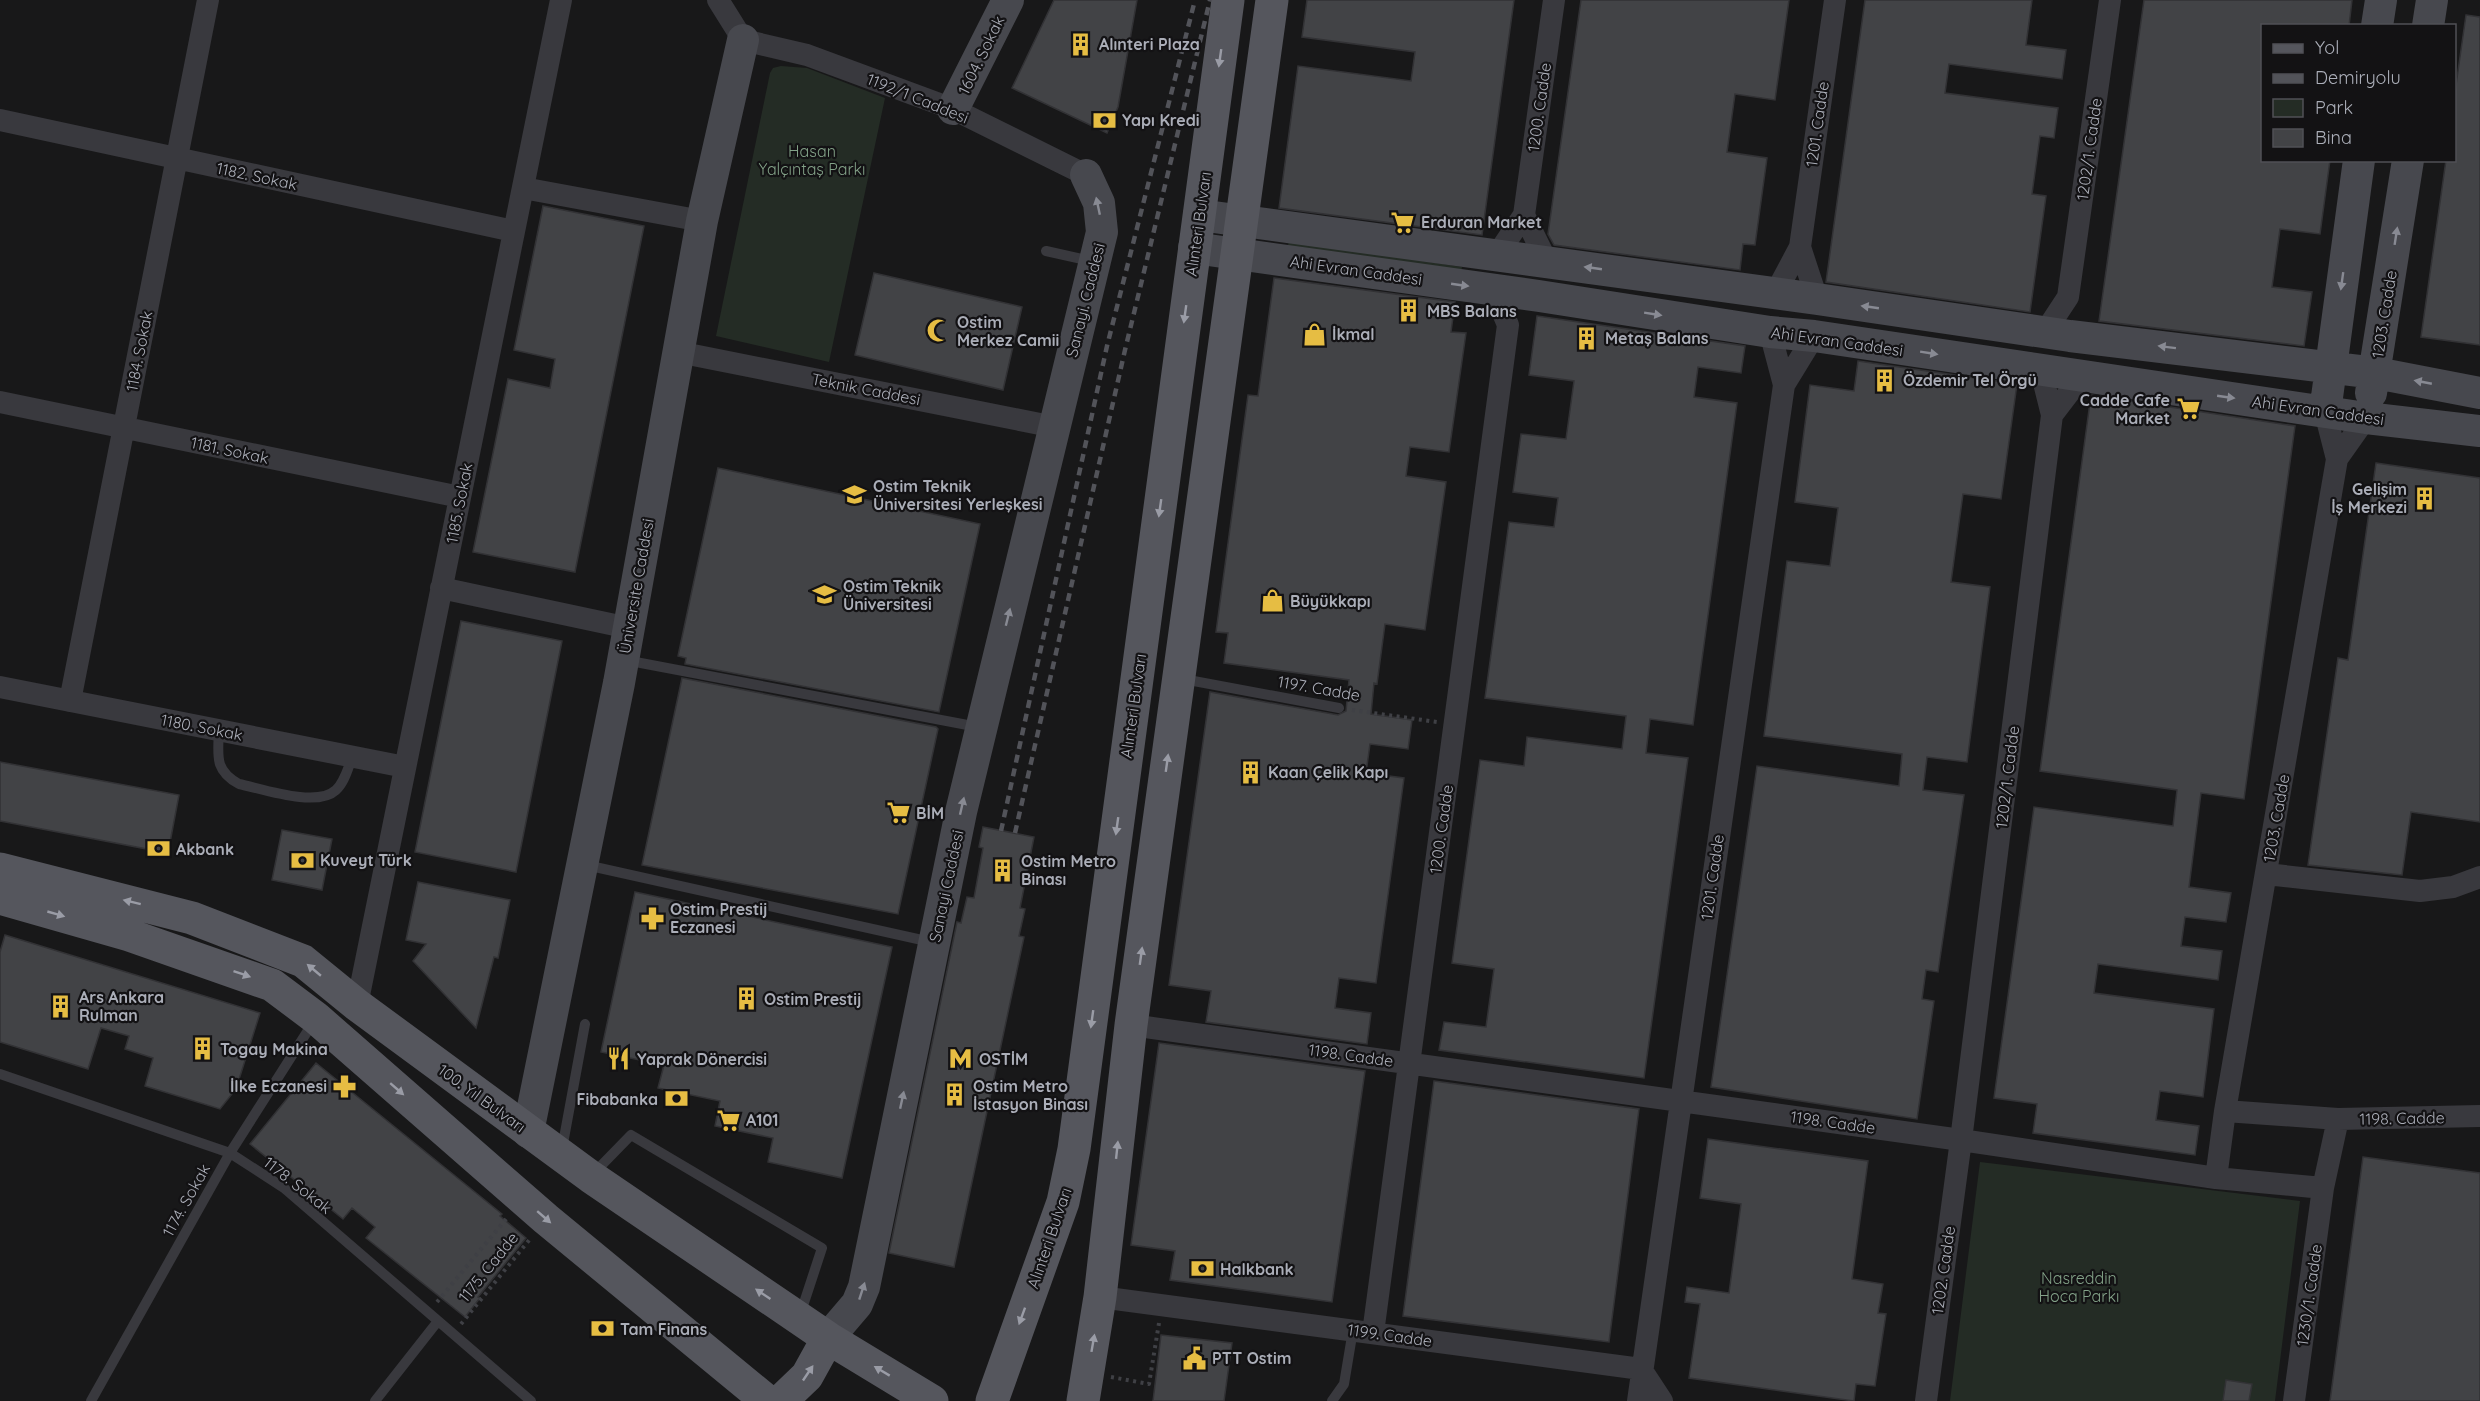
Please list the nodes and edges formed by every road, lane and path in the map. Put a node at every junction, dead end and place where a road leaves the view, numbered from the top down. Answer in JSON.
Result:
{"nodes":[{"id":1,"x":208,"y":0,"type":"edge"},
{"id":2,"x":561,"y":0,"type":"edge"},
{"id":3,"x":718,"y":0,"type":"edge"},
{"id":4,"x":1008,"y":0,"type":"edge"},
{"id":5,"x":1228,"y":0,"type":"edge"},
{"id":6,"x":1272,"y":0,"type":"edge"},
{"id":7,"x":1554,"y":0,"type":"edge"},
{"id":8,"x":1834,"y":0,"type":"edge"},
{"id":9,"x":2110,"y":0,"type":"edge"},
{"id":10,"x":2381,"y":0,"type":"edge"},
{"id":11,"x":2432,"y":0,"type":"edge"},
{"id":12,"x":2378,"y":24,"type":"edge"},
{"id":13,"x":2428,"y":24,"type":"edge"},
{"id":14,"x":743,"y":40,"type":"junction"},
{"id":15,"x":953,"y":110,"type":"junction"},
{"id":16,"x":0,"y":120,"type":"edge"},
{"id":17,"x":177,"y":159,"type":"junction"},
{"id":18,"x":2359,"y":162,"type":"edge"},
{"id":19,"x":2408,"y":162,"type":"edge"},
{"id":20,"x":1086,"y":175,"type":"joint"},
{"id":21,"x":523,"y":188,"type":"junction"},
{"id":22,"x":1199,"y":215,"type":"junction"},
{"id":23,"x":1524,"y":215,"type":"junction"},
{"id":24,"x":1241,"y":220,"type":"junction"},
{"id":25,"x":702,"y":221,"type":"junction"},
{"id":26,"x":514,"y":231,"type":"junction"},
{"id":27,"x":1194,"y":248,"type":"junction"},
{"id":28,"x":1800,"y":248,"type":"junction"},
{"id":29,"x":1046,"y":252,"type":"dead end"},
{"id":30,"x":1237,"y":254,"type":"junction"},
{"id":31,"x":1497,"y":255,"type":"junction"},
{"id":32,"x":1095,"y":262,"type":"junction"},
{"id":33,"x":1547,"y":262,"type":"junction"},
{"id":34,"x":1493,"y":290,"type":"junction"},
{"id":35,"x":1775,"y":294,"type":"junction"},
{"id":36,"x":1539,"y":296,"type":"junction"},
{"id":37,"x":2068,"y":297,"type":"junction"},
{"id":38,"x":1817,"y":299,"type":"junction"},
{"id":39,"x":1508,"y":325,"type":"junction"},
{"id":40,"x":1770,"y":332,"type":"junction"},
{"id":41,"x":2045,"y":332,"type":"junction"},
{"id":42,"x":1814,"y":336,"type":"junction"},
{"id":43,"x":2087,"y":338,"type":"junction"},
{"id":44,"x":678,"y":352,"type":"junction"},
{"id":45,"x":2330,"y":367,"type":"junction"},
{"id":46,"x":2041,"y":371,"type":"junction"},
{"id":47,"x":2376,"y":373,"type":"junction"},
{"id":48,"x":2081,"y":377,"type":"junction"},
{"id":49,"x":1784,"y":385,"type":"junction"},
{"id":50,"x":2480,"y":393,"type":"edge"},
{"id":51,"x":0,"y":402,"type":"edge"},
{"id":52,"x":2325,"y":412,"type":"junction"},
{"id":53,"x":2052,"y":415,"type":"junction"},
{"id":54,"x":2366,"y":418,"type":"junction"},
{"id":55,"x":1055,"y":427,"type":"junction"},
{"id":56,"x":124,"y":428,"type":"junction"},
{"id":57,"x":2480,"y":431,"type":"edge"},
{"id":58,"x":2337,"y":459,"type":"junction"},
{"id":59,"x":460,"y":497,"type":"junction"},
{"id":60,"x":441,"y":588,"type":"junction"},
{"id":61,"x":628,"y":628,"type":"junction"},
{"id":62,"x":623,"y":659,"type":"junction"},
{"id":63,"x":1178,"y":678,"type":"junction"},
{"id":64,"x":0,"y":687,"type":"edge"},
{"id":65,"x":70,"y":701,"type":"junction"},
{"id":66,"x":1339,"y":708,"type":"joint"},
{"id":67,"x":1455,"y":725,"type":"junction"},
{"id":68,"x":981,"y":728,"type":"junction"},
{"id":69,"x":219,"y":730,"type":"junction"},
{"id":70,"x":352,"y":756,"type":"junction"},
{"id":71,"x":405,"y":767,"type":"junction"},
{"id":72,"x":582,"y":865,"type":"junction"},
{"id":73,"x":0,"y":868,"type":"edge"},
{"id":74,"x":2266,"y":874,"type":"junction"},
{"id":75,"x":2480,"y":877,"type":"edge"},
{"id":76,"x":0,"y":898,"type":"edge"},
{"id":77,"x":934,"y":943,"type":"junction"},
{"id":78,"x":357,"y":1005,"type":"junction"},
{"id":79,"x":316,"y":1018,"type":"junction"},
{"id":80,"x":585,"y":1024,"type":"dead end"},
{"id":81,"x":1131,"y":1025,"type":"junction"},
{"id":82,"x":1411,"y":1064,"type":"junction"},
{"id":83,"x":0,"y":1074,"type":"edge"},
{"id":84,"x":1680,"y":1101,"type":"junction"},
{"id":85,"x":2225,"y":1111,"type":"junction"},
{"id":86,"x":2480,"y":1116,"type":"edge"},
{"id":87,"x":2338,"y":1119,"type":"junction"},
{"id":88,"x":528,"y":1132,"type":"junction"},
{"id":89,"x":1961,"y":1140,"type":"junction"},
{"id":90,"x":230,"y":1153,"type":"junction"},
{"id":91,"x":561,"y":1155,"type":"junction"},
{"id":92,"x":591,"y":1177,"type":"junction"},
{"id":93,"x":2216,"y":1178,"type":"junction"},
{"id":94,"x":2323,"y":1188,"type":"junction"},
{"id":95,"x":534,"y":1209,"type":"junction"},
{"id":96,"x":1100,"y":1297,"type":"junction"},
{"id":97,"x":1161,"y":1305,"type":"junction"},
{"id":98,"x":429,"y":1313,"type":"junction"},
{"id":99,"x":799,"y":1318,"type":"junction"},
{"id":100,"x":438,"y":1321,"type":"junction"},
{"id":101,"x":1363,"y":1332,"type":"junction"},
{"id":102,"x":453,"y":1334,"type":"junction"},
{"id":103,"x":828,"y":1338,"type":"junction"},
{"id":104,"x":1641,"y":1369,"type":"junction"},
{"id":105,"x":1085,"y":1387,"type":"edge"},
{"id":106,"x":91,"y":1401,"type":"edge"},
{"id":107,"x":375,"y":1401,"type":"edge"},
{"id":108,"x":531,"y":1401,"type":"edge"},
{"id":109,"x":767,"y":1401,"type":"edge"},
{"id":110,"x":781,"y":1401,"type":"edge"},
{"id":111,"x":932,"y":1401,"type":"edge"},
{"id":112,"x":992,"y":1401,"type":"edge"},
{"id":113,"x":1332,"y":1401,"type":"edge"},
{"id":114,"x":1638,"y":1401,"type":"edge"},
{"id":115,"x":1662,"y":1401,"type":"edge"},
{"id":116,"x":1926,"y":1401,"type":"edge"},
{"id":117,"x":2294,"y":1401,"type":"edge"}],
"edges":[{"from":1,"to":17,"type":"street","name":"1184. Sokak"},
{"from":2,"to":21,"type":"street","name":"1185. Sokak"},
{"from":3,"to":14,"type":"street"},
{"from":4,"to":15,"type":"main road","name":"1604. Sokak"},
{"from":5,"to":22,"type":"main road","name":"Alınteri Bulvarı","one_way":true},
{"from":6,"to":24,"type":"main road"},
{"from":7,"to":23,"type":"street","name":"1200. Cadde"},
{"from":8,"to":28,"type":"street","name":"1201. Cadde"},
{"from":9,"to":37,"type":"street","name":"1202/1. Cadde"},
{"from":10,"to":12,"type":"main road"},
{"from":11,"to":13,"type":"main road"},
{"from":14,"to":15,"type":"street","name":"1192/1 Caddesi"},
{"from":14,"to":25,"type":"main road","name":"Üniversite Caddesi"},
{"from":15,"to":20,"type":"street","name":"1192/1 Caddesi"},
{"from":16,"to":17,"type":"street","name":"1182. Sokak"},
{"from":17,"to":26,"type":"street","name":"1182. Sokak"},
{"from":17,"to":56,"type":"street","name":"1184. Sokak"},
{"from":18,"to":45,"type":"main road","name":"1203. Cadde","one_way":true},
{"from":47,"to":19,"type":"main road","name":"1203. Cadde","one_way":true},
{"from":32,"to":20,"type":"main road","name":"Sanayi. Caddesi","one_way":true},
{"from":21,"to":25,"type":"street"},
{"from":21,"to":26,"type":"street","name":"1185. Sokak"},
{"from":22,"to":24,"type":"main road","name":"Ahi Evran Caddesi"},
{"from":22,"to":27,"type":"main road","name":"Alınteri Bulvarı"},
{"from":23,"to":31,"type":"street","name":"1200. Cadde"},
{"from":23,"to":33,"type":"street"},
{"from":24,"to":30,"type":"main road"},
{"from":24,"to":31,"type":"main road","name":"Ahi Evran Caddesi"},
{"from":25,"to":44,"type":"main road","name":"Üniversite Caddesi"},
{"from":26,"to":59,"type":"street","name":"1185. Sokak"},
{"from":27,"to":30,"type":"main road","name":"Ahi Evran Caddesi"},
{"from":27,"to":112,"type":"main road","name":"Alınteri Bulvarı","one_way":true},
{"from":28,"to":35,"type":"street","name":"1201. Cadde"},
{"from":28,"to":38,"type":"street","name":"1201. Cadde"},
{"from":29,"to":32,"type":"lane"},
{"from":30,"to":34,"type":"main road","name":"Ahi Evran Caddesi","one_way":true},
{"from":30,"to":63,"type":"main road"},
{"from":31,"to":33,"type":"main road","name":"Ahi Evran Caddesi"},
{"from":31,"to":34,"type":"main road","name":"1200. Cadde"},
{"from":32,"to":55,"type":"main road","name":"Sanayi. Caddesi"},
{"from":35,"to":33,"type":"main road","name":"Ahi Evran Caddesi","one_way":true},
{"from":33,"to":36,"type":"main road"},
{"from":34,"to":36,"type":"main road","name":"Ahi Evran Caddesi"},
{"from":34,"to":39,"type":"street","name":"1200. Cadde"},
{"from":35,"to":38,"type":"main road","name":"Ahi Evran Caddesi"},
{"from":35,"to":40,"type":"main road","name":"1201. Cadde"},
{"from":36,"to":39,"type":"street"},
{"from":36,"to":40,"type":"main road","name":"Ahi Evran Caddesi","one_way":true},
{"from":37,"to":41,"type":"street","name":"1202/1. Cadde"},
{"from":37,"to":43,"type":"street"},
{"from":41,"to":38,"type":"main road","name":"Ahi Evran Caddesi","one_way":true},
{"from":38,"to":42,"type":"main road","name":"1201. Cadde"},
{"from":39,"to":67,"type":"street","name":"1200. Cadde"},
{"from":40,"to":42,"type":"main road","name":"Ahi Evran Caddesi"},
{"from":40,"to":49,"type":"street","name":"1201. Cadde"},
{"from":41,"to":43,"type":"main road","name":"Ahi Evran Caddesi"},
{"from":41,"to":46,"type":"main road","name":"1202/1. Cadde"},
{"from":42,"to":46,"type":"main road","name":"Ahi Evran Caddesi","one_way":true},
{"from":42,"to":49,"type":"street","name":"1201. Cadde"},
{"from":45,"to":43,"type":"main road","name":"Ahi Evran Caddesi","one_way":true},
{"from":43,"to":48,"type":"main road"},
{"from":44,"to":55,"type":"street","name":"Teknik Caddesi"},
{"from":44,"to":61,"type":"main road","name":"Üniversite Caddesi"},
{"from":45,"to":47,"type":"main road","name":"Ahi Evran Caddesi"},
{"from":45,"to":52,"type":"main road","name":"1203. Cadde"},
{"from":46,"to":48,"type":"main road","name":"Ahi Evran Caddesi"},
{"from":46,"to":53,"type":"street","name":"1202/1. Cadde"},
{"from":50,"to":47,"type":"main road","name":"Ahi Evran Caddesi","one_way":true},
{"from":47,"to":54,"type":"main road","name":"1203. Cadde"},
{"from":48,"to":52,"type":"main road","name":"Ahi Evran Caddesi","one_way":true},
{"from":48,"to":53,"type":"street"},
{"from":49,"to":84,"type":"street","name":"1201. Cadde"},
{"from":51,"to":56,"type":"street","name":"1181. Sokak"},
{"from":52,"to":54,"type":"main road","name":"Ahi Evran Caddesi"},
{"from":52,"to":58,"type":"street","name":"1203. Cadde"},
{"from":53,"to":89,"type":"street","name":"1202/1. Cadde"},
{"from":54,"to":57,"type":"main road","name":"Ahi Evran Caddesi"},
{"from":54,"to":58,"type":"street","name":"1203. Cadde"},
{"from":68,"to":55,"type":"main road","name":"Sanayi Caddesi","one_way":true},
{"from":56,"to":59,"type":"street","name":"1181. Sokak"},
{"from":56,"to":65,"type":"street","name":"1184. Sokak"},
{"from":58,"to":74,"type":"street","name":"1203. Cadde"},
{"from":59,"to":60,"type":"street","name":"1185. Sokak"},
{"from":60,"to":61,"type":"street"},
{"from":60,"to":71,"type":"street","name":"1185. Sokak"},
{"from":61,"to":62,"type":"main road","name":"Üniversite Caddesi"},
{"from":62,"to":68,"type":"lane"},
{"from":62,"to":72,"type":"main road","name":"Üniversite Caddesi"},
{"from":63,"to":66,"type":"lane","name":"1197. Cadde"},
{"from":81,"to":63,"type":"main road","one_way":true},
{"from":64,"to":65,"type":"street","name":"1180. Sokak"},
{"from":65,"to":69,"type":"street","name":"1180. Sokak"},
{"from":66,"to":67,"type":"path","name":"1197. Cadde"},
{"from":67,"to":82,"type":"street","name":"1200. Cadde"},
{"from":77,"to":68,"type":"main road","name":"Sanayi Caddesi","one_way":true},
{"from":69,"to":70,"type":"street","name":"1180. Sokak"},
{"from":69,"to":70,"type":"lane"},
{"from":70,"to":71,"type":"street","name":"1180. Sokak"},
{"from":71,"to":78,"type":"street","name":"1185. Sokak"},
{"from":72,"to":77,"type":"lane"},
{"from":72,"to":88,"type":"main road","name":"Üniversite Caddesi"},
{"from":78,"to":73,"type":"main road","name":"100. Yıl Bulvarı","one_way":true},
{"from":74,"to":75,"type":"street"},
{"from":74,"to":85,"type":"street","name":"1203. Cadde"},
{"from":76,"to":79,"type":"main road","one_way":true},
{"from":103,"to":77,"type":"main road","name":"Sanayi Caddesi","one_way":true},
{"from":78,"to":88,"type":"main road","name":"100. Yıl Bulvarı"},
{"from":79,"to":90,"type":"lane","name":"1174. Sokak"},
{"from":79,"to":95,"type":"main road","one_way":true},
{"from":80,"to":91,"type":"lane"},
{"from":81,"to":82,"type":"street","name":"1198. Cadde"},
{"from":96,"to":81,"type":"main road","one_way":true},
{"from":82,"to":84,"type":"street","name":"1198. Cadde"},
{"from":82,"to":101,"type":"street","name":"1200. Cadde"},
{"from":83,"to":90,"type":"lane","name":"1178. Sokak"},
{"from":84,"to":89,"type":"street","name":"1198. Cadde"},
{"from":84,"to":104,"type":"street","name":"1201. Cadde"},
{"from":85,"to":87,"type":"street"},
{"from":85,"to":93,"type":"street","name":"1203. Cadde"},
{"from":86,"to":87,"type":"street","name":"1198. Cadde"},
{"from":87,"to":94,"type":"street","name":"1198. Cadde"},
{"from":88,"to":91,"type":"main road","name":"100. Yıl Bulvarı"},
{"from":89,"to":93,"type":"street","name":"1198. Cadde"},
{"from":89,"to":116,"type":"street","name":"1202. Cadde"},
{"from":90,"to":98,"type":"lane","name":"1178. Sokak"},
{"from":90,"to":106,"type":"lane","name":"1174. Sokak"},
{"from":91,"to":92,"type":"main road","name":"100. Yıl Bulvarı"},
{"from":99,"to":92,"type":"main road","name":"100. Yıl Bulvarı","one_way":true},
{"from":92,"to":99,"type":"lane"},
{"from":93,"to":94,"type":"street","name":"1198. Cadde"},
{"from":94,"to":117,"type":"street","name":"1230/1. Cadde"},
{"from":95,"to":98,"type":"path"},
{"from":95,"to":102,"type":"path","name":"1175. Cadde"},
{"from":95,"to":109,"type":"main road","one_way":true},
{"from":96,"to":97,"type":"street","name":"1199. Cadde"},
{"from":105,"to":96,"type":"main road","one_way":true},
{"from":97,"to":101,"type":"street","name":"1199. Cadde"},
{"from":97,"to":105,"type":"path"},
{"from":98,"to":100,"type":"lane","name":"1178. Sokak"},
{"from":99,"to":103,"type":"main road","name":"100. Yıl Bulvarı"},
{"from":100,"to":102,"type":"lane","name":"1178. Sokak"},
{"from":100,"to":107,"type":"lane"},
{"from":101,"to":104,"type":"street","name":"1199. Cadde"},
{"from":101,"to":113,"type":"lane"},
{"from":102,"to":108,"type":"lane","name":"1178. Sokak"},
{"from":110,"to":103,"type":"main road","one_way":true},
{"from":111,"to":103,"type":"main road","name":"100. Yıl Bulvarı","one_way":true},
{"from":104,"to":114,"type":"street","name":"1201. Cadde"},
{"from":104,"to":115,"type":"street"}]}
